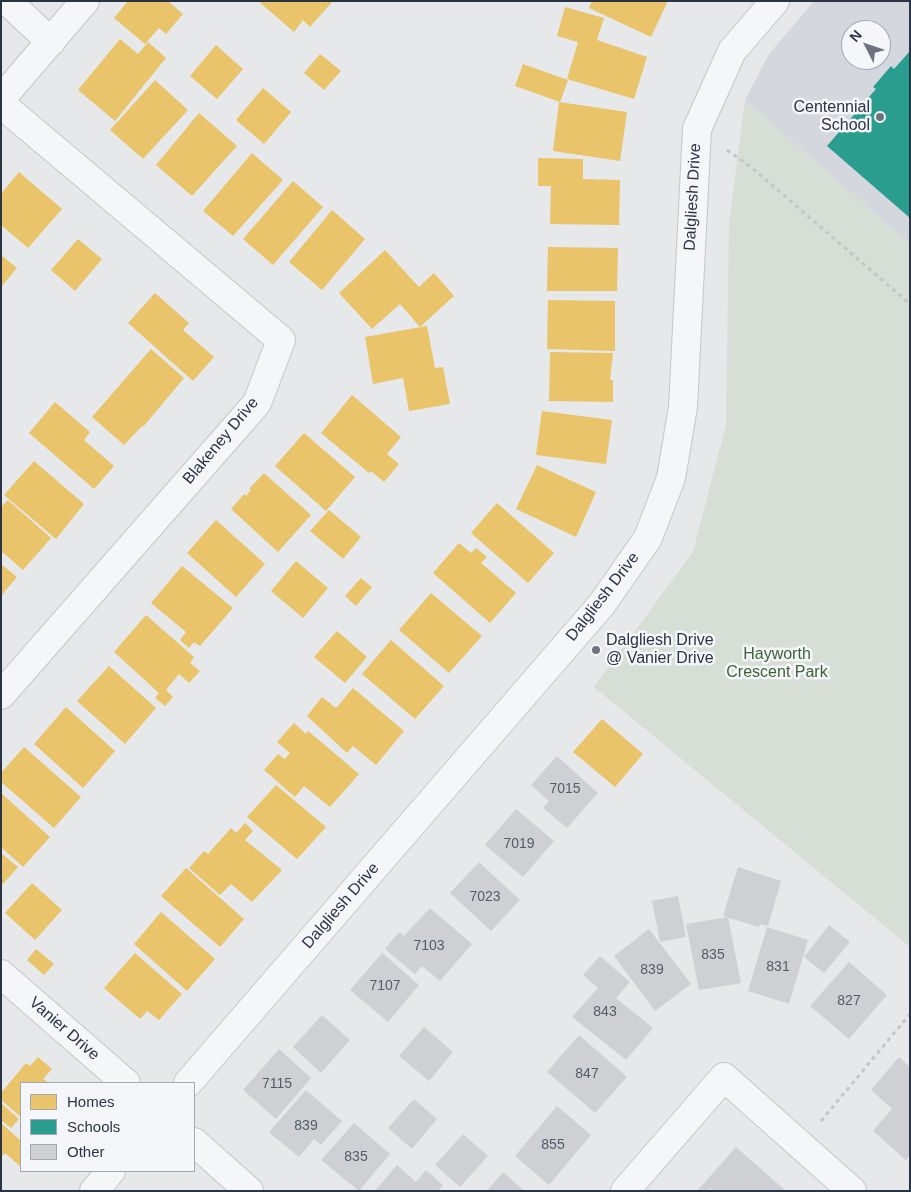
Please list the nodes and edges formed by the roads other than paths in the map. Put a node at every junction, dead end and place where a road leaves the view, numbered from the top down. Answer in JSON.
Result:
{"nodes":[{"id":1,"x":7,"y":1,"type":"edge"},
{"id":2,"x":85,"y":1,"type":"edge"},
{"id":3,"x":775,"y":1,"type":"edge"},
{"id":4,"x":51,"y":42,"type":"junction"},
{"id":5,"x":1,"y":99,"type":"edge"},
{"id":6,"x":1,"y":104,"type":"edge"},
{"id":7,"x":1,"y":695,"type":"edge"},
{"id":8,"x":1,"y":974,"type":"edge"},
{"id":9,"x":125,"y":1082,"type":"edge"},
{"id":10,"x":189,"y":1082,"type":"edge"},
{"id":11,"x":195,"y":1143,"type":"edge"},
{"id":12,"x":110,"y":1172,"type":"edge"},
{"id":13,"x":94,"y":1191,"type":"edge"},
{"id":14,"x":249,"y":1191,"type":"edge"},
{"id":15,"x":625,"y":1191,"type":"edge"},
{"id":16,"x":852,"y":1191,"type":"edge"}],
"edges":[{"from":1,"to":4,"type":"street"},
{"from":2,"to":4,"type":"street"},
{"from":3,"to":10,"type":"street","name":"Dalgliesh Drive"},
{"from":4,"to":5,"type":"street"},
{"from":6,"to":7,"type":"street","name":"Blakeney Drive"},
{"from":8,"to":9,"type":"street","name":"Vanier Drive"},
{"from":11,"to":14,"type":"street"},
{"from":12,"to":13,"type":"street"},
{"from":15,"to":16,"type":"street"}]}
